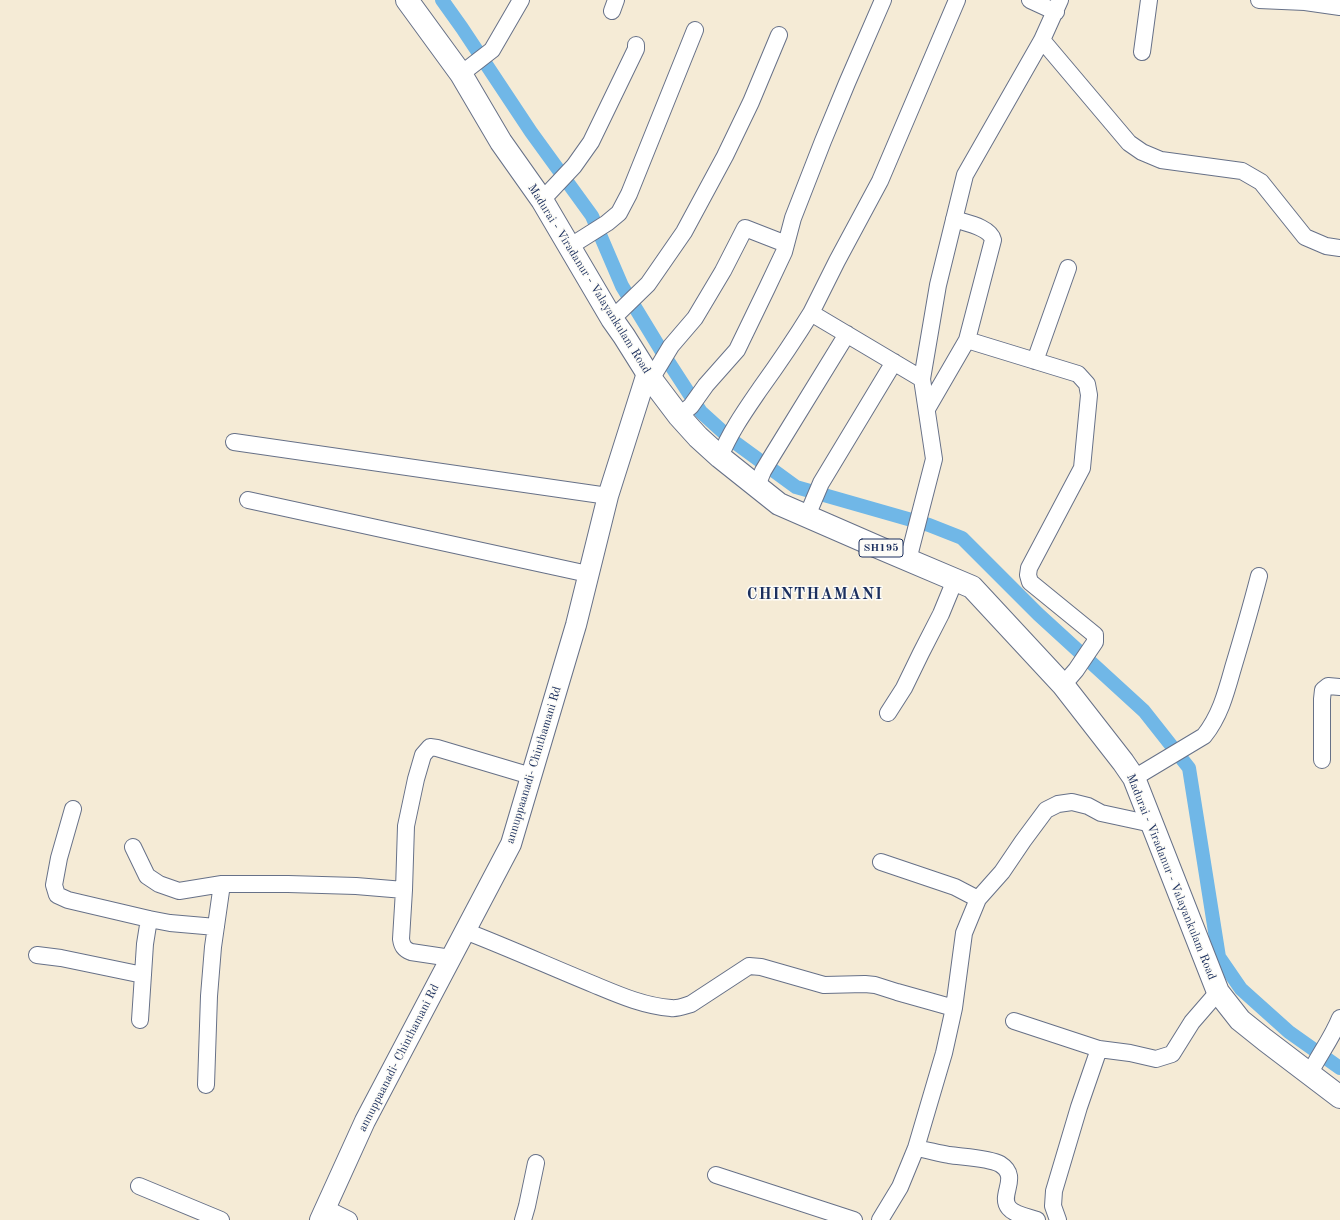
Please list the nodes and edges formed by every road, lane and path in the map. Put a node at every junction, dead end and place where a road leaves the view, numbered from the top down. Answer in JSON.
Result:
{"nodes":[{"id":1,"x":407,"y":0,"type":"edge"},
{"id":2,"x":521,"y":0,"type":"edge"},
{"id":3,"x":883,"y":0,"type":"edge"},
{"id":4,"x":956,"y":0,"type":"edge"},
{"id":5,"x":1030,"y":0,"type":"edge"},
{"id":6,"x":1150,"y":0,"type":"edge"},
{"id":7,"x":1259,"y":0,"type":"edge"},
{"id":8,"x":1058,"y":6,"type":"edge"},
{"id":9,"x":1340,"y":6,"type":"edge"},
{"id":10,"x":695,"y":30,"type":"dead end"},
{"id":11,"x":780,"y":35,"type":"dead end"},
{"id":12,"x":1042,"y":40,"type":"junction"},
{"id":13,"x":636,"y":45,"type":"dead end"},
{"id":14,"x":1142,"y":52,"type":"dead end"},
{"id":15,"x":461,"y":74,"type":"junction"},
{"id":16,"x":549,"y":192,"type":"junction"},
{"id":17,"x":954,"y":219,"type":"junction"},
{"id":18,"x":786,"y":244,"type":"junction"},
{"id":19,"x":569,"y":247,"type":"junction"},
{"id":20,"x":1340,"y":248,"type":"edge"},
{"id":21,"x":1068,"y":268,"type":"dead end"},
{"id":22,"x":811,"y":313,"type":"junction"},
{"id":23,"x":616,"y":315,"type":"junction"},
{"id":24,"x":847,"y":334,"type":"junction"},
{"id":25,"x":967,"y":340,"type":"junction"},
{"id":26,"x":1035,"y":361,"type":"junction"},
{"id":27,"x":894,"y":362,"type":"junction"},
{"id":28,"x":653,"y":372,"type":"junction"},
{"id":29,"x":922,"y":379,"type":"junction"},
{"id":30,"x":927,"y":409,"type":"junction"},
{"id":31,"x":685,"y":411,"type":"junction"},
{"id":32,"x":234,"y":442,"type":"dead end"},
{"id":33,"x":722,"y":451,"type":"junction"},
{"id":34,"x":760,"y":479,"type":"junction"},
{"id":35,"x":608,"y":496,"type":"junction"},
{"id":36,"x":248,"y":500,"type":"dead end"},
{"id":37,"x":810,"y":508,"type":"junction"},
{"id":38,"x":908,"y":560,"type":"junction"},
{"id":39,"x":588,"y":574,"type":"junction"},
{"id":40,"x":1259,"y":576,"type":"dead end"},
{"id":41,"x":955,"y":580,"type":"junction"},
{"id":42,"x":1069,"y":678,"type":"junction"},
{"id":43,"x":1340,"y":687,"type":"edge"},
{"id":44,"x":888,"y":714,"type":"dead end"},
{"id":45,"x":1322,"y":760,"type":"dead end"},
{"id":46,"x":1141,"y":774,"type":"junction"},
{"id":47,"x":531,"y":776,"type":"junction"},
{"id":48,"x":73,"y":809,"type":"dead end"},
{"id":49,"x":1152,"y":824,"type":"junction"},
{"id":50,"x":133,"y":847,"type":"dead end"},
{"id":51,"x":882,"y":862,"type":"dead end"},
{"id":52,"x":222,"y":884,"type":"junction"},
{"id":53,"x":404,"y":890,"type":"junction"},
{"id":54,"x":978,"y":899,"type":"junction"},
{"id":55,"x":149,"y":920,"type":"junction"},
{"id":56,"x":216,"y":927,"type":"junction"},
{"id":57,"x":465,"y":931,"type":"junction"},
{"id":58,"x":37,"y":955,"type":"dead end"},
{"id":59,"x":451,"y":958,"type":"junction"},
{"id":60,"x":143,"y":975,"type":"junction"},
{"id":61,"x":1218,"y":992,"type":"junction"},
{"id":62,"x":954,"y":1008,"type":"junction"},
{"id":63,"x":140,"y":1020,"type":"dead end"},
{"id":64,"x":1014,"y":1021,"type":"dead end"},
{"id":65,"x":1336,"y":1031,"type":"edge"},
{"id":66,"x":1099,"y":1049,"type":"junction"},
{"id":67,"x":1314,"y":1066,"type":"junction"},
{"id":68,"x":206,"y":1086,"type":"dead end"},
{"id":69,"x":1340,"y":1097,"type":"edge"},
{"id":70,"x":916,"y":1148,"type":"junction"},
{"id":71,"x":536,"y":1163,"type":"dead end"},
{"id":72,"x":716,"y":1174,"type":"dead end"},
{"id":73,"x":139,"y":1186,"type":"dead end"},
{"id":74,"x":322,"y":1214,"type":"edge"},
{"id":75,"x":221,"y":1220,"type":"edge"},
{"id":76,"x":349,"y":1220,"type":"edge"},
{"id":77,"x":523,"y":1220,"type":"edge"},
{"id":78,"x":854,"y":1220,"type":"edge"},
{"id":79,"x":880,"y":1220,"type":"edge"},
{"id":80,"x":1037,"y":1220,"type":"edge"},
{"id":81,"x":1058,"y":1220,"type":"edge"}],
"edges":[{"from":1,"to":15,"type":"main road","name":"Madurai - Viradanur - Valayankulam Road","number":"SH195"},
{"from":2,"to":15,"type":"street"},
{"from":3,"to":18,"type":"street"},
{"from":4,"to":22,"type":"street"},
{"from":5,"to":8,"type":"street"},
{"from":6,"to":14,"type":"street"},
{"from":7,"to":9,"type":"street"},
{"from":8,"to":12,"type":"street"},
{"from":10,"to":19,"type":"street"},
{"from":11,"to":23,"type":"street"},
{"from":12,"to":17,"type":"street"},
{"from":12,"to":20,"type":"street"},
{"from":13,"to":16,"type":"street"},
{"from":15,"to":16,"type":"main road","name":"Madurai - Viradanur - Valayankulam Road","number":"SH195"},
{"from":16,"to":19,"type":"main road","name":"Madurai - Viradanur - Valayankulam Road","number":"SH195"},
{"from":17,"to":25,"type":"street"},
{"from":17,"to":29,"type":"street"},
{"from":18,"to":28,"type":"street"},
{"from":18,"to":31,"type":"street"},
{"from":19,"to":23,"type":"main road","name":"Madurai - Viradanur - Valayankulam Road","number":"SH195"},
{"from":21,"to":26,"type":"street"},
{"from":22,"to":24,"type":"street"},
{"from":22,"to":33,"type":"street"},
{"from":23,"to":28,"type":"main road","name":"Madurai - Viradanur - Valayankulam Road","number":"SH195"},
{"from":24,"to":27,"type":"street"},
{"from":24,"to":34,"type":"street"},
{"from":25,"to":26,"type":"street"},
{"from":25,"to":30,"type":"street"},
{"from":26,"to":42,"type":"street"},
{"from":27,"to":29,"type":"street"},
{"from":27,"to":37,"type":"street"},
{"from":28,"to":31,"type":"main road","name":"Madurai - Viradanur - Valayankulam Road","number":"SH195"},
{"from":28,"to":35,"type":"street","name":"annuppaanadi- Chinthamani Rd"},
{"from":29,"to":30,"type":"street"},
{"from":30,"to":38,"type":"street"},
{"from":31,"to":33,"type":"main road","name":"Madurai - Viradanur - Valayankulam Road","number":"SH195"},
{"from":32,"to":35,"type":"street"},
{"from":33,"to":34,"type":"main road","name":"Madurai - Viradanur - Valayankulam Road","number":"SH195"},
{"from":34,"to":37,"type":"main road","name":"Madurai - Viradanur - Valayankulam Road","number":"SH195"},
{"from":35,"to":39,"type":"street","name":"annuppaanadi- Chinthamani Rd"},
{"from":36,"to":39,"type":"street"},
{"from":37,"to":38,"type":"main road","name":"Madurai - Viradanur - Valayankulam Road","number":"SH195"},
{"from":38,"to":41,"type":"main road","name":"Madurai - Viradanur - Valayankulam Road","number":"SH195"},
{"from":39,"to":47,"type":"street","name":"annuppaanadi- Chinthamani Rd"},
{"from":40,"to":46,"type":"street"},
{"from":41,"to":42,"type":"main road","name":"Madurai - Viradanur - Valayankulam Road","number":"SH195"},
{"from":41,"to":44,"type":"street"},
{"from":42,"to":46,"type":"main road","name":"Madurai - Viradanur - Valayankulam Road","number":"SH195"},
{"from":43,"to":45,"type":"street"},
{"from":46,"to":49,"type":"main road","name":"Madurai - Viradanur - Valayankulam Road","number":"SH195"},
{"from":47,"to":53,"type":"street"},
{"from":47,"to":57,"type":"street","name":"annuppaanadi- Chinthamani Rd"},
{"from":48,"to":55,"type":"street"},
{"from":49,"to":54,"type":"street"},
{"from":49,"to":61,"type":"main road","name":"Madurai - Viradanur - Valayankulam Road","number":"SH195"},
{"from":50,"to":52,"type":"street"},
{"from":51,"to":54,"type":"street"},
{"from":52,"to":53,"type":"street"},
{"from":52,"to":56,"type":"street"},
{"from":53,"to":59,"type":"street"},
{"from":54,"to":62,"type":"street"},
{"from":55,"to":56,"type":"street"},
{"from":55,"to":60,"type":"street"},
{"from":56,"to":68,"type":"street"},
{"from":57,"to":59,"type":"street","name":"annuppaanadi- Chinthamani Rd"},
{"from":57,"to":62,"type":"street"},
{"from":58,"to":60,"type":"street"},
{"from":59,"to":74,"type":"street","name":"annuppaanadi- Chinthamani Rd"},
{"from":60,"to":63,"type":"street"},
{"from":61,"to":66,"type":"street"},
{"from":61,"to":67,"type":"main road","name":"Madurai - Viradanur - Valayankulam Road","number":"SH195"},
{"from":62,"to":70,"type":"street"},
{"from":64,"to":66,"type":"street"},
{"from":65,"to":67,"type":"street"},
{"from":66,"to":81,"type":"street"},
{"from":67,"to":69,"type":"main road","name":"Madurai - Viradanur - Valayankulam Road","number":"SH195"},
{"from":70,"to":79,"type":"street"},
{"from":70,"to":80,"type":"street"},
{"from":71,"to":77,"type":"street"},
{"from":72,"to":78,"type":"street"},
{"from":73,"to":75,"type":"street"},
{"from":74,"to":76,"type":"street"}]}
